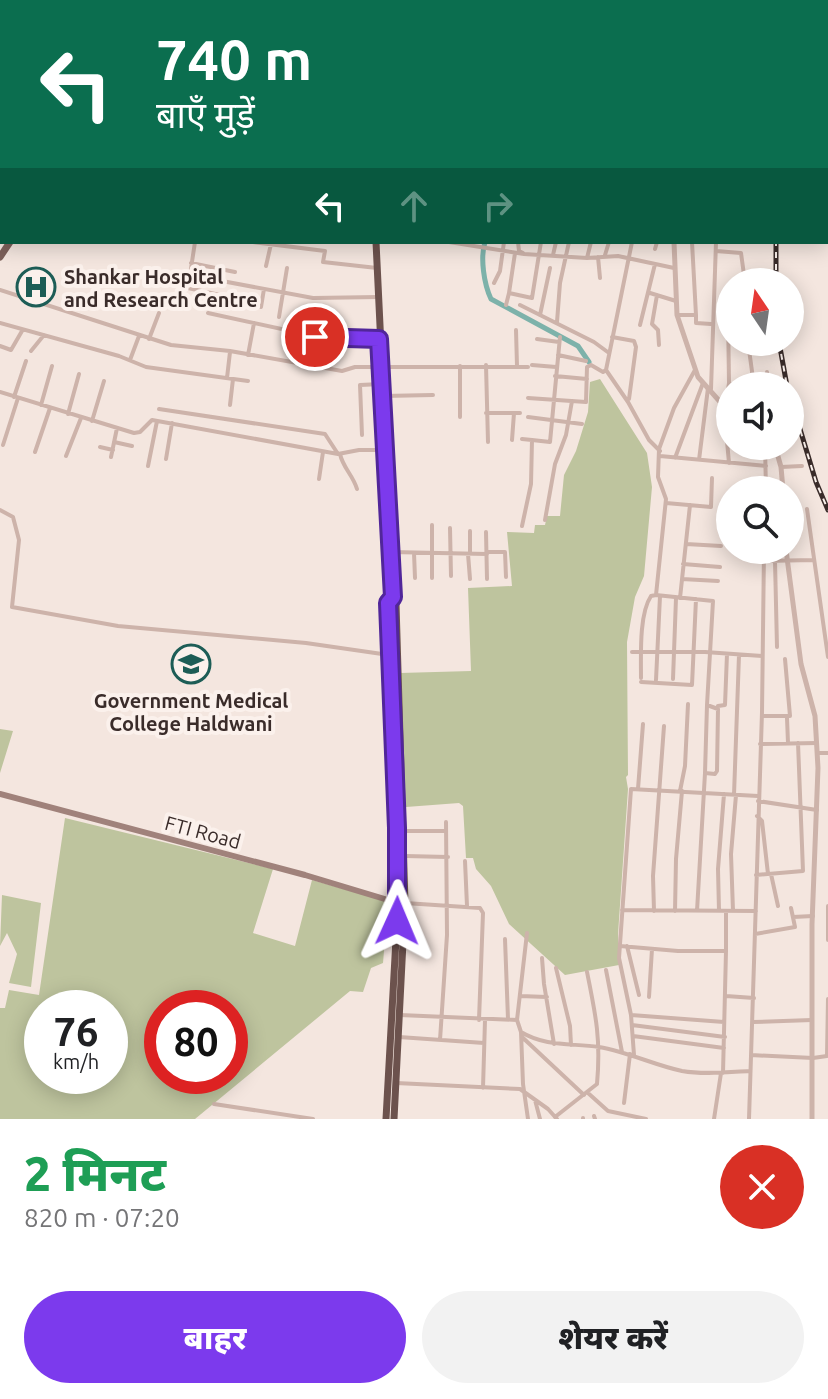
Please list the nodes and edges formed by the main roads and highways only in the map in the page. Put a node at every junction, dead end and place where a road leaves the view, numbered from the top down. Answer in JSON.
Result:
{"nodes":[{"id":1,"x":376,"y":244,"type":"edge"},
{"id":2,"x":393,"y":655,"type":"junction"},
{"id":3,"x":0,"y":794,"type":"edge"},
{"id":4,"x":401,"y":903,"type":"junction"},
{"id":5,"x":396,"y":1014,"type":"junction"},
{"id":6,"x":391,"y":1083,"type":"junction"},
{"id":7,"x":386,"y":1119,"type":"edge"},
{"id":8,"x":394,"y":1119,"type":"edge"}],
"edges":[{"from":1,"to":2,"type":"highway"},
{"from":2,"to":4,"type":"highway"},
{"from":2,"to":4,"type":"highway"},
{"from":3,"to":4,"type":"main road","name":"FTI Road"},
{"from":4,"to":5,"type":"highway"},
{"from":5,"to":6,"type":"highway"},
{"from":5,"to":6,"type":"highway"},
{"from":6,"to":7,"type":"highway"},
{"from":6,"to":8,"type":"highway"}]}
